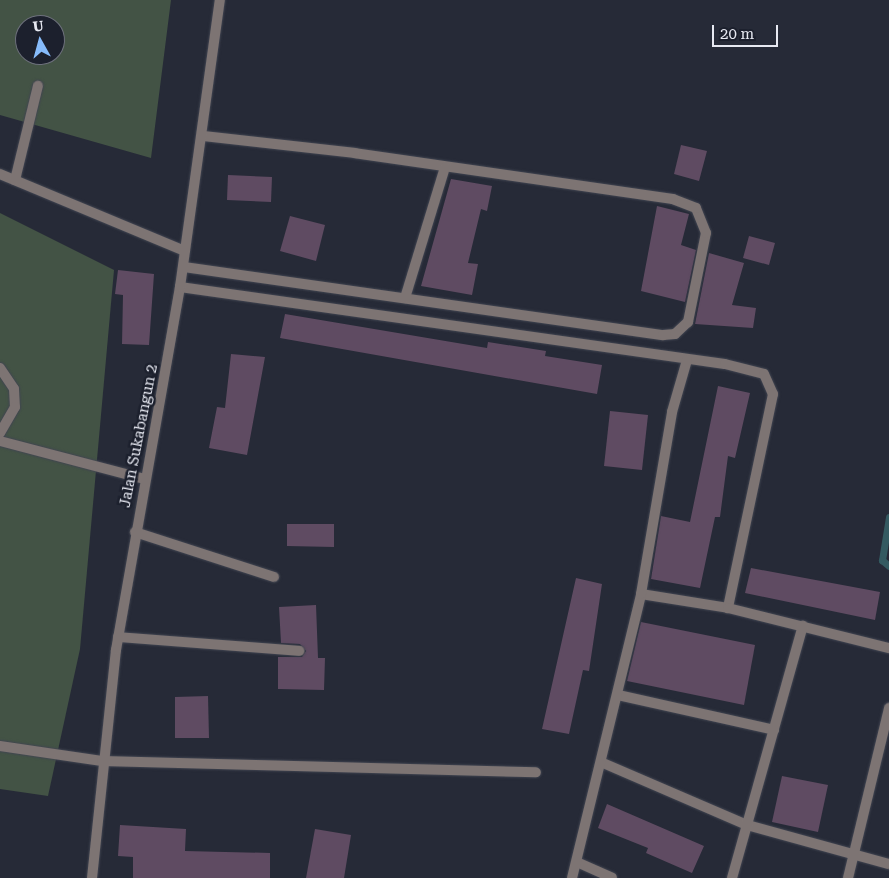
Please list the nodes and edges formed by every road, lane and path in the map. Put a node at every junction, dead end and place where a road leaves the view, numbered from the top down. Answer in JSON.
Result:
{"nodes":[{"id":1,"x":220,"y":0,"type":"edge"},
{"id":2,"x":38,"y":86,"type":"dead end"},
{"id":3,"x":204,"y":136,"type":"junction"},
{"id":4,"x":445,"y":167,"type":"junction"},
{"id":5,"x":0,"y":174,"type":"edge"},
{"id":6,"x":15,"y":180,"type":"junction"},
{"id":7,"x":185,"y":251,"type":"junction"},
{"id":8,"x":184,"y":267,"type":"junction"},
{"id":9,"x":180,"y":287,"type":"junction"},
{"id":10,"x":405,"y":298,"type":"junction"},
{"id":11,"x":687,"y":360,"type":"junction"},
{"id":12,"x":0,"y":368,"type":"edge"},
{"id":13,"x":0,"y":433,"type":"edge"},
{"id":14,"x":0,"y":440,"type":"edge"},
{"id":15,"x":145,"y":479,"type":"junction"},
{"id":16,"x":136,"y":532,"type":"junction"},
{"id":17,"x":274,"y":577,"type":"dead end"},
{"id":18,"x":641,"y":594,"type":"junction"},
{"id":19,"x":728,"y":608,"type":"junction"},
{"id":20,"x":803,"y":626,"type":"junction"},
{"id":21,"x":118,"y":637,"type":"junction"},
{"id":22,"x":889,"y":648,"type":"edge"},
{"id":23,"x":299,"y":651,"type":"dead end"},
{"id":24,"x":618,"y":695,"type":"junction"},
{"id":25,"x":889,"y":708,"type":"edge"},
{"id":26,"x":774,"y":730,"type":"junction"},
{"id":27,"x":0,"y":746,"type":"edge"},
{"id":28,"x":102,"y":761,"type":"junction"},
{"id":29,"x":603,"y":763,"type":"junction"},
{"id":30,"x":536,"y":772,"type":"dead end"},
{"id":31,"x":747,"y":826,"type":"junction"},
{"id":32,"x":854,"y":852,"type":"junction"},
{"id":33,"x":578,"y":863,"type":"junction"},
{"id":34,"x":889,"y":864,"type":"edge"},
{"id":35,"x":92,"y":878,"type":"edge"},
{"id":36,"x":572,"y":878,"type":"edge"},
{"id":37,"x":612,"y":878,"type":"edge"},
{"id":38,"x":732,"y":878,"type":"edge"},
{"id":39,"x":848,"y":878,"type":"edge"}],
"edges":[{"from":1,"to":3,"type":"street","name":"Jalan Sukabangun 2"},
{"from":2,"to":6,"type":"street"},
{"from":3,"to":4,"type":"street"},
{"from":3,"to":7,"type":"street","name":"Jalan Sukabangun 2"},
{"from":4,"to":10,"type":"street"},
{"from":4,"to":10,"type":"street"},
{"from":5,"to":6,"type":"street"},
{"from":6,"to":7,"type":"street"},
{"from":7,"to":8,"type":"street","name":"Jalan Sukabangun 2"},
{"from":8,"to":9,"type":"street","name":"Jalan Sukabangun 2"},
{"from":8,"to":10,"type":"street"},
{"from":9,"to":11,"type":"street"},
{"from":9,"to":15,"type":"street","name":"Jalan Sukabangun 2"},
{"from":11,"to":18,"type":"street"},
{"from":11,"to":19,"type":"street"},
{"from":12,"to":13,"type":"street"},
{"from":14,"to":15,"type":"street"},
{"from":15,"to":16,"type":"street","name":"Jalan Sukabangun 2"},
{"from":16,"to":17,"type":"street"},
{"from":16,"to":21,"type":"street","name":"Jalan Sukabangun 2"},
{"from":18,"to":19,"type":"street"},
{"from":18,"to":24,"type":"street"},
{"from":19,"to":20,"type":"street"},
{"from":20,"to":22,"type":"street"},
{"from":20,"to":26,"type":"street"},
{"from":21,"to":23,"type":"street"},
{"from":21,"to":28,"type":"street","name":"Jalan Sukabangun 2"},
{"from":24,"to":26,"type":"street"},
{"from":24,"to":29,"type":"street"},
{"from":25,"to":32,"type":"street"},
{"from":26,"to":31,"type":"street"},
{"from":27,"to":28,"type":"street"},
{"from":28,"to":30,"type":"street"},
{"from":28,"to":35,"type":"street","name":"Jalan Sukabangun 2"},
{"from":29,"to":31,"type":"street"},
{"from":29,"to":33,"type":"street"},
{"from":31,"to":32,"type":"street"},
{"from":31,"to":38,"type":"street"},
{"from":32,"to":34,"type":"street"},
{"from":32,"to":39,"type":"street"},
{"from":33,"to":36,"type":"street"},
{"from":33,"to":37,"type":"street"}]}
